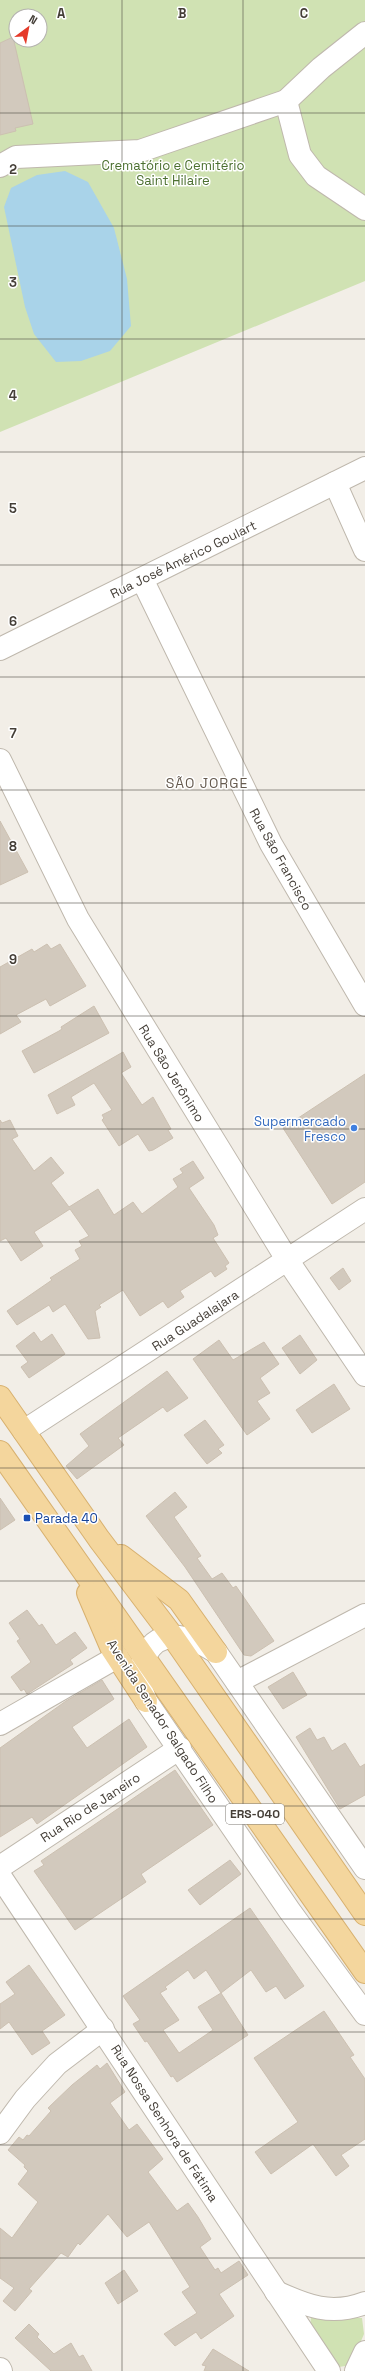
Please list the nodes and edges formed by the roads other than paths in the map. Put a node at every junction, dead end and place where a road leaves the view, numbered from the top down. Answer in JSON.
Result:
{"nodes":[{"id":1,"x":365,"y":33,"type":"edge"},
{"id":2,"x":286,"y":101,"type":"junction"},
{"id":3,"x":0,"y":166,"type":"edge"},
{"id":4,"x":365,"y":209,"type":"edge"},
{"id":5,"x":365,"y":468,"type":"edge"},
{"id":6,"x":335,"y":483,"type":"junction"},
{"id":7,"x":365,"y":550,"type":"edge"},
{"id":8,"x":142,"y":579,"type":"junction"},
{"id":9,"x":0,"y":648,"type":"edge"},
{"id":10,"x":0,"y":760,"type":"edge"},
{"id":11,"x":365,"y":1005,"type":"edge"},
{"id":12,"x":365,"y":1209,"type":"edge"},
{"id":13,"x":288,"y":1261,"type":"junction"},
{"id":14,"x":365,"y":1375,"type":"edge"},
{"id":15,"x":0,"y":1398,"type":"edge"},
{"id":16,"x":24,"y":1431,"type":"junction"},
{"id":17,"x":0,"y":1452,"type":"edge"},
{"id":18,"x":99,"y":1539,"type":"junction"},
{"id":19,"x":73,"y":1557,"type":"junction"},
{"id":20,"x":365,"y":1615,"type":"edge"},
{"id":21,"x":173,"y":1637,"type":"junction"},
{"id":22,"x":216,"y":1652,"type":"junction"},
{"id":23,"x":145,"y":1656,"type":"junction"},
{"id":24,"x":117,"y":1657,"type":"junction"},
{"id":25,"x":237,"y":1682,"type":"junction"},
{"id":26,"x":146,"y":1701,"type":"junction"},
{"id":27,"x":0,"y":1724,"type":"edge"},
{"id":28,"x":180,"y":1748,"type":"junction"},
{"id":29,"x":362,"y":1857,"type":"edge"},
{"id":30,"x":0,"y":1867,"type":"edge"},
{"id":31,"x":0,"y":1876,"type":"edge"},
{"id":32,"x":365,"y":1914,"type":"edge"},
{"id":33,"x":365,"y":1972,"type":"edge"},
{"id":34,"x":365,"y":2014,"type":"edge"},
{"id":35,"x":103,"y":2029,"type":"junction"},
{"id":36,"x":0,"y":2133,"type":"edge"},
{"id":37,"x":276,"y":2292,"type":"junction"},
{"id":38,"x":365,"y":2303,"type":"edge"},
{"id":39,"x":365,"y":2352,"type":"edge"},
{"id":40,"x":329,"y":2371,"type":"edge"},
{"id":41,"x":356,"y":2371,"type":"edge"}],
"edges":[{"from":1,"to":2,"type":"street"},
{"from":2,"to":3,"type":"street"},
{"from":2,"to":4,"type":"street"},
{"from":5,"to":6,"type":"street","name":"Rua José Américo Goulart"},
{"from":6,"to":7,"type":"street"},
{"from":6,"to":8,"type":"street","name":"Rua José Américo Goulart"},
{"from":8,"to":9,"type":"street","name":"Rua José Américo Goulart"},
{"from":8,"to":11,"type":"street","name":"Rua São Francisco"},
{"from":10,"to":13,"type":"street","name":"Rua São Jerônimo"},
{"from":12,"to":13,"type":"street","name":"Rua Guadalajara"},
{"from":13,"to":14,"type":"street","name":"Rua São Jerônimo"},
{"from":13,"to":16,"type":"street","name":"Rua Guadalajara"},
{"from":15,"to":16,"type":"main road","number":"ERS-040"},
{"from":16,"to":18,"type":"main road","number":"ERS-040"},
{"from":17,"to":19,"type":"main road","name":"Avenida Senador Salgado Filho","number":"ERS-040"},
{"from":18,"to":21,"type":"main road","number":"ERS-040"},
{"from":18,"to":22,"type":"main road"},
{"from":19,"to":23,"type":"main road","name":"Avenida Senador Salgado Filho","number":"ERS-040"},
{"from":19,"to":24,"type":"main road","name":"Avenida Senador Salgado Filho"},
{"from":20,"to":25,"type":"street"},
{"from":21,"to":22,"type":"street"},
{"from":21,"to":23,"type":"street"},
{"from":21,"to":32,"type":"main road","number":"ERS-040"},
{"from":22,"to":25,"type":"street"},
{"from":23,"to":26,"type":"street"},
{"from":23,"to":33,"type":"main road","name":"Avenida Senador Salgado Filho","number":"ERS-040"},
{"from":24,"to":26,"type":"main road","name":"Avenida Senador Salgado Filho"},
{"from":24,"to":27,"type":"street"},
{"from":25,"to":29,"type":"street"},
{"from":26,"to":28,"type":"street","name":"Avenida Senador Salgado Filho"},
{"from":28,"to":30,"type":"street","name":"Rua Rio de Janeiro"},
{"from":28,"to":34,"type":"street","name":"Avenida Senador Salgado Filho"},
{"from":31,"to":35,"type":"street","name":"Rua Nossa Senhora de Fátima"},
{"from":35,"to":36,"type":"street"},
{"from":35,"to":37,"type":"street","name":"Rua Nossa Senhora de Fátima"},
{"from":37,"to":38,"type":"street"},
{"from":37,"to":40,"type":"street","name":"Rua Nossa Senhora de Fátima"},
{"from":39,"to":41,"type":"street"}]}
